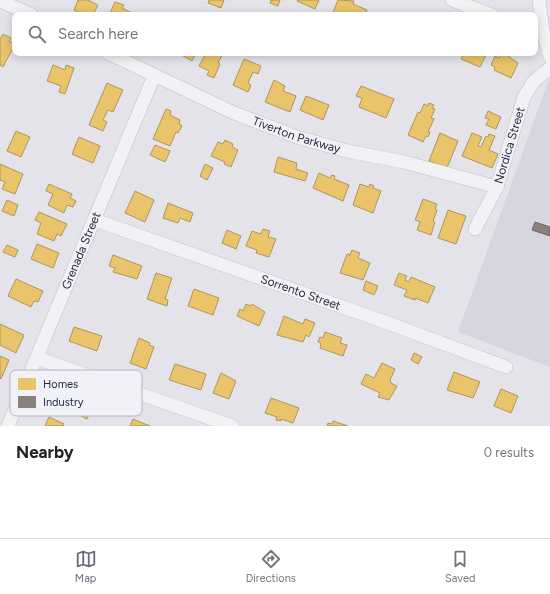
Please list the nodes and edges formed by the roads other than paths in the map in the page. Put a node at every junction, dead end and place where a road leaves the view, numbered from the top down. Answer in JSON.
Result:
{"nodes":[{"id":1,"x":0,"y":0,"type":"edge"},
{"id":2,"x":452,"y":0,"type":"edge"},
{"id":3,"x":539,"y":0,"type":"edge"},
{"id":4,"x":26,"y":12,"type":"edge"},
{"id":5,"x":484,"y":12,"type":"edge"},
{"id":6,"x":539,"y":30,"type":"edge"},
{"id":7,"x":114,"y":56,"type":"edge"},
{"id":8,"x":550,"y":57,"type":"edge"},
{"id":9,"x":550,"y":68,"type":"edge"},
{"id":10,"x":154,"y":76,"type":"junction"},
{"id":11,"x":497,"y":187,"type":"junction"},
{"id":12,"x":95,"y":220,"type":"junction"},
{"id":13,"x":475,"y":229,"type":"dead end"},
{"id":14,"x":37,"y":358,"type":"junction"},
{"id":15,"x":506,"y":367,"type":"dead end"},
{"id":16,"x":32,"y":370,"type":"edge"},
{"id":17,"x":71,"y":370,"type":"edge"},
{"id":18,"x":142,"y":395,"type":"edge"},
{"id":19,"x":12,"y":416,"type":"edge"},
{"id":20,"x":8,"y":426,"type":"edge"},
{"id":21,"x":232,"y":426,"type":"edge"}],
"edges":[{"from":1,"to":4,"type":"street"},
{"from":2,"to":5,"type":"street"},
{"from":3,"to":6,"type":"street"},
{"from":6,"to":8,"type":"street"},
{"from":7,"to":10,"type":"street","name":"Tiverton Parkway"},
{"from":9,"to":11,"type":"street","name":"Nordica Street"},
{"from":10,"to":11,"type":"street","name":"Tiverton Parkway"},
{"from":10,"to":12,"type":"street","name":"Grenada Street"},
{"from":11,"to":13,"type":"street","name":"Nordica Street"},
{"from":12,"to":14,"type":"street","name":"Grenada Street"},
{"from":12,"to":15,"type":"street","name":"Sorrento Street"},
{"from":14,"to":16,"type":"street","name":"Grenada Street"},
{"from":14,"to":17,"type":"street"},
{"from":18,"to":21,"type":"street"},
{"from":19,"to":20,"type":"street","name":"Grenada Street"}]}
